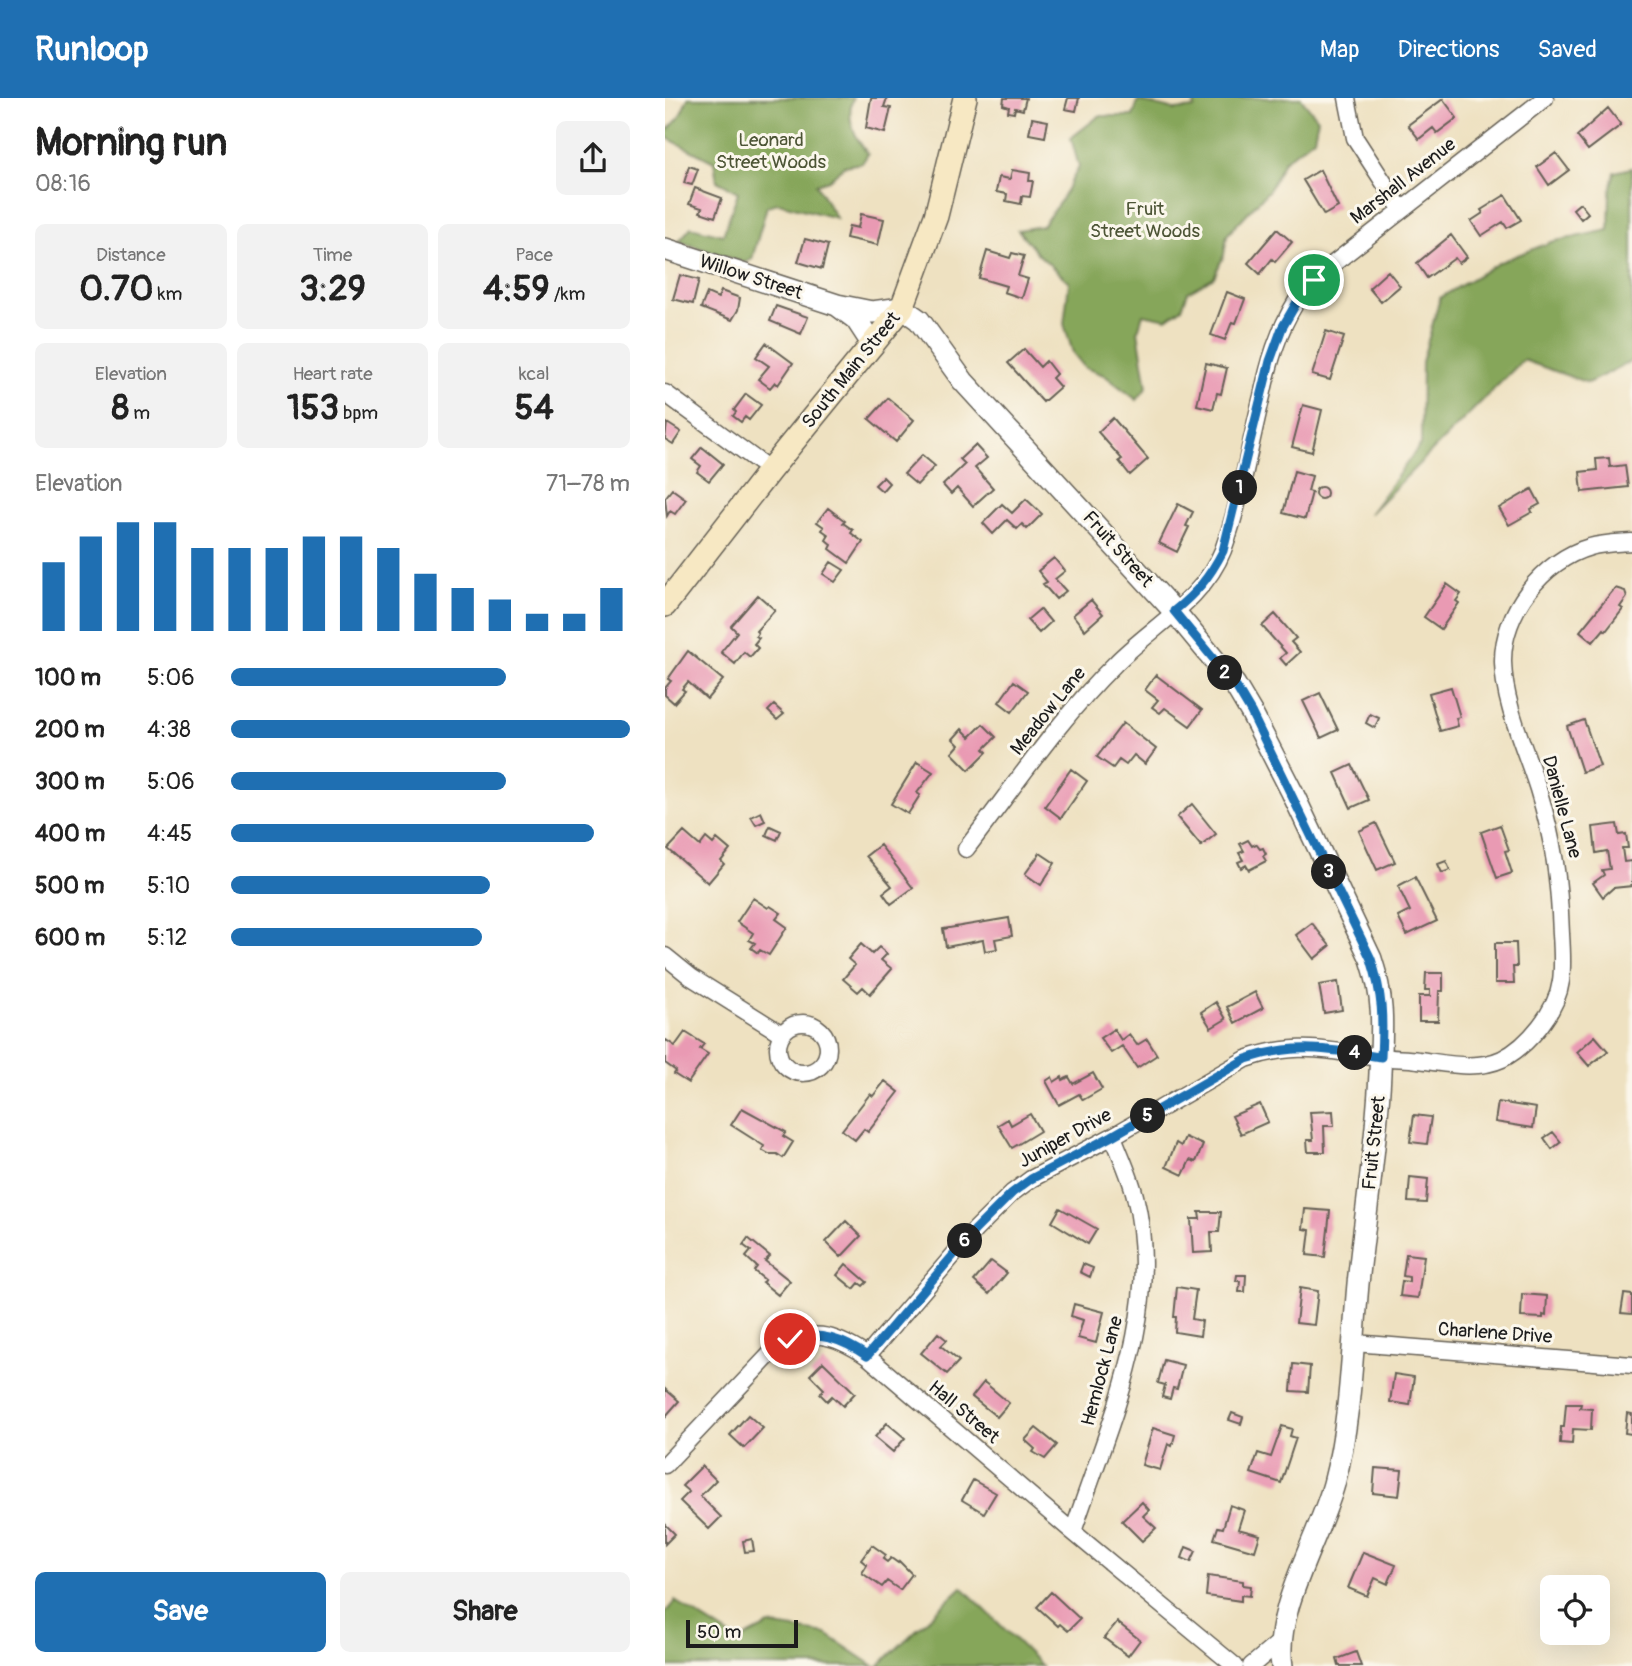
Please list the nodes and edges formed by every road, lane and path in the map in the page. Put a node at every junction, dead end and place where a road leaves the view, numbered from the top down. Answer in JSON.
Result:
{"nodes":[{"id":1,"x":965,"y":98,"type":"edge"},
{"id":2,"x":1347,"y":98,"type":"edge"},
{"id":3,"x":1545,"y":98,"type":"edge"},
{"id":4,"x":1401,"y":209,"type":"junction"},
{"id":5,"x":665,"y":249,"type":"edge"},
{"id":6,"x":837,"y":305,"type":"junction"},
{"id":7,"x":902,"y":308,"type":"junction"},
{"id":8,"x":873,"y":345,"type":"junction"},
{"id":9,"x":665,"y":393,"type":"edge"},
{"id":10,"x":770,"y":470,"type":"junction"},
{"id":11,"x":1632,"y":542,"type":"edge"},
{"id":12,"x":665,"y":605,"type":"edge"},
{"id":13,"x":1174,"y":611,"type":"junction"},
{"id":14,"x":966,"y":849,"type":"dead end"},
{"id":15,"x":665,"y":956,"type":"edge"},
{"id":16,"x":782,"y":1034,"type":"dead end"},
{"id":17,"x":1381,"y":1057,"type":"junction"},
{"id":18,"x":1112,"y":1136,"type":"junction"},
{"id":19,"x":1354,"y":1343,"type":"junction"},
{"id":20,"x":867,"y":1356,"type":"junction"},
{"id":21,"x":1632,"y":1365,"type":"edge"},
{"id":22,"x":665,"y":1465,"type":"edge"},
{"id":23,"x":1073,"y":1532,"type":"junction"},
{"id":24,"x":1282,"y":1640,"type":"junction"},
{"id":25,"x":1235,"y":1666,"type":"edge"},
{"id":26,"x":1251,"y":1666,"type":"edge"},
{"id":27,"x":1282,"y":1666,"type":"edge"}],
"edges":[{"from":1,"to":7,"type":"main road","name":"South Main Street"},
{"from":2,"to":4,"type":"street"},
{"from":3,"to":4,"type":"street","name":"Marshall Avenue"},
{"from":4,"to":13,"type":"street","name":"Marshall Avenue"},
{"from":5,"to":6,"type":"street","name":"Willow Street"},
{"from":6,"to":7,"type":"street","name":"Willow Street"},
{"from":6,"to":8,"type":"street"},
{"from":7,"to":8,"type":"main road","name":"South Main Street"},
{"from":7,"to":13,"type":"street","name":"Fruit Street"},
{"from":8,"to":10,"type":"main road","name":"South Main Street"},
{"from":9,"to":10,"type":"street"},
{"from":10,"to":12,"type":"main road","name":"South Main Street"},
{"from":11,"to":17,"type":"street","name":"Danielle Lane"},
{"from":13,"to":14,"type":"street","name":"Meadow Lane"},
{"from":13,"to":17,"type":"street","name":"Fruit Street"},
{"from":15,"to":16,"type":"street"},
{"from":17,"to":18,"type":"street","name":"Juniper Drive"},
{"from":17,"to":19,"type":"street","name":"Fruit Street"},
{"from":18,"to":20,"type":"street","name":"Juniper Drive"},
{"from":18,"to":23,"type":"street","name":"Hemlock Lane"},
{"from":19,"to":21,"type":"street","name":"Charlene Drive"},
{"from":19,"to":24,"type":"street","name":"Fruit Street"},
{"from":20,"to":22,"type":"street","name":"Hall Street"},
{"from":20,"to":23,"type":"street","name":"Hall Street"},
{"from":23,"to":25,"type":"street","name":"Hall Street"},
{"from":24,"to":26,"type":"street"},
{"from":24,"to":27,"type":"street","name":"Fruit Street"}]}
